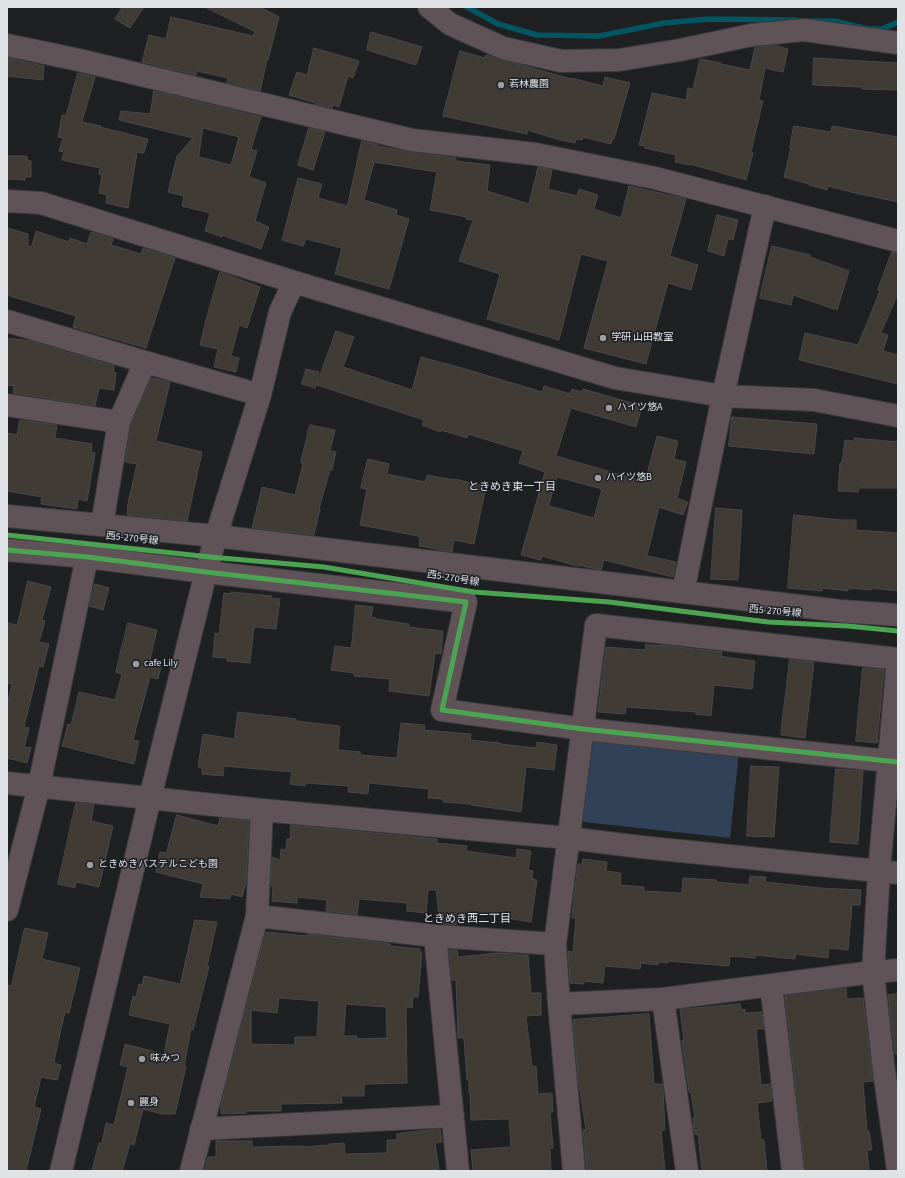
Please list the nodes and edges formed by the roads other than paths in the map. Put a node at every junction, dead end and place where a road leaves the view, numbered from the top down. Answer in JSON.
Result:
{"nodes":[{"id":1,"x":429,"y":7,"type":"edge"},
{"id":2,"x":898,"y":43,"type":"edge"},
{"id":3,"x":7,"y":45,"type":"edge"},
{"id":4,"x":7,"y":201,"type":"edge"},
{"id":5,"x":766,"y":206,"type":"junction"},
{"id":6,"x":898,"y":241,"type":"edge"},
{"id":7,"x":294,"y":282,"type":"junction"},
{"id":8,"x":7,"y":321,"type":"edge"},
{"id":9,"x":145,"y":362,"type":"junction"},
{"id":10,"x":260,"y":395,"type":"junction"},
{"id":11,"x":723,"y":396,"type":"junction"},
{"id":12,"x":7,"y":405,"type":"edge"},
{"id":13,"x":898,"y":416,"type":"edge"},
{"id":14,"x":119,"y":422,"type":"junction"},
{"id":15,"x":7,"y":516,"type":"edge"},
{"id":16,"x":102,"y":525,"type":"junction"},
{"id":17,"x":216,"y":536,"type":"junction"},
{"id":18,"x":7,"y":550,"type":"edge"},
{"id":19,"x":87,"y":557,"type":"junction"},
{"id":20,"x":206,"y":572,"type":"junction"},
{"id":21,"x":683,"y":592,"type":"junction"},
{"id":22,"x":898,"y":615,"type":"edge"},
{"id":23,"x":898,"y":659,"type":"edge"},
{"id":24,"x":583,"y":729,"type":"junction"},
{"id":25,"x":893,"y":762,"type":"edge"},
{"id":26,"x":7,"y":783,"type":"edge"},
{"id":27,"x":39,"y":786,"type":"junction"},
{"id":28,"x":150,"y":798,"type":"junction"},
{"id":29,"x":262,"y":810,"type":"junction"},
{"id":30,"x":568,"y":838,"type":"junction"},
{"id":31,"x":888,"y":872,"type":"edge"},
{"id":32,"x":7,"y":910,"type":"edge"},
{"id":33,"x":257,"y":916,"type":"junction"},
{"id":34,"x":435,"y":936,"type":"junction"},
{"id":35,"x":555,"y":944,"type":"junction"},
{"id":36,"x":898,"y":970,"type":"edge"},
{"id":37,"x":873,"y":972,"type":"junction"},
{"id":38,"x":771,"y":985,"type":"junction"},
{"id":39,"x":663,"y":999,"type":"junction"},
{"id":40,"x":559,"y":1004,"type":"junction"},
{"id":41,"x":891,"y":1070,"type":"edge"},
{"id":42,"x":452,"y":1116,"type":"junction"},
{"id":43,"x":201,"y":1129,"type":"junction"},
{"id":44,"x":898,"y":1170,"type":"edge"},
{"id":45,"x":60,"y":1171,"type":"edge"},
{"id":46,"x":191,"y":1171,"type":"edge"},
{"id":47,"x":458,"y":1171,"type":"edge"},
{"id":48,"x":574,"y":1171,"type":"edge"},
{"id":49,"x":687,"y":1171,"type":"edge"},
{"id":50,"x":793,"y":1171,"type":"edge"}],
"edges":[{"from":1,"to":2,"type":"street"},
{"from":3,"to":5,"type":"street"},
{"from":4,"to":7,"type":"street"},
{"from":5,"to":6,"type":"street"},
{"from":5,"to":11,"type":"street"},
{"from":7,"to":10,"type":"street"},
{"from":7,"to":11,"type":"street"},
{"from":8,"to":9,"type":"street"},
{"from":9,"to":10,"type":"street"},
{"from":9,"to":14,"type":"street"},
{"from":10,"to":17,"type":"street"},
{"from":11,"to":13,"type":"street"},
{"from":11,"to":21,"type":"street"},
{"from":12,"to":14,"type":"street"},
{"from":14,"to":16,"type":"street"},
{"from":15,"to":16,"type":"street"},
{"from":16,"to":17,"type":"street"},
{"from":17,"to":20,"type":"street"},
{"from":17,"to":21,"type":"street"},
{"from":18,"to":19,"type":"street"},
{"from":19,"to":20,"type":"street"},
{"from":19,"to":27,"type":"street"},
{"from":20,"to":24,"type":"street"},
{"from":20,"to":28,"type":"street"},
{"from":21,"to":22,"type":"street"},
{"from":23,"to":24,"type":"street"},
{"from":23,"to":25,"type":"street"},
{"from":24,"to":25,"type":"street"},
{"from":24,"to":30,"type":"street"},
{"from":25,"to":31,"type":"street"},
{"from":26,"to":27,"type":"street"},
{"from":27,"to":28,"type":"street"},
{"from":27,"to":32,"type":"street"},
{"from":28,"to":29,"type":"street"},
{"from":28,"to":45,"type":"street"},
{"from":29,"to":30,"type":"street"},
{"from":29,"to":33,"type":"street"},
{"from":30,"to":31,"type":"street"},
{"from":30,"to":35,"type":"street"},
{"from":31,"to":37,"type":"street"},
{"from":33,"to":34,"type":"street"},
{"from":33,"to":43,"type":"street"},
{"from":34,"to":35,"type":"street"},
{"from":34,"to":42,"type":"street"},
{"from":35,"to":40,"type":"street"},
{"from":36,"to":37,"type":"street"},
{"from":37,"to":38,"type":"street"},
{"from":37,"to":41,"type":"street"},
{"from":38,"to":39,"type":"street"},
{"from":38,"to":50,"type":"street"},
{"from":39,"to":40,"type":"street"},
{"from":39,"to":49,"type":"street"},
{"from":40,"to":48,"type":"street"},
{"from":41,"to":44,"type":"street"},
{"from":42,"to":43,"type":"street"},
{"from":42,"to":47,"type":"street"},
{"from":43,"to":46,"type":"street"}]}
